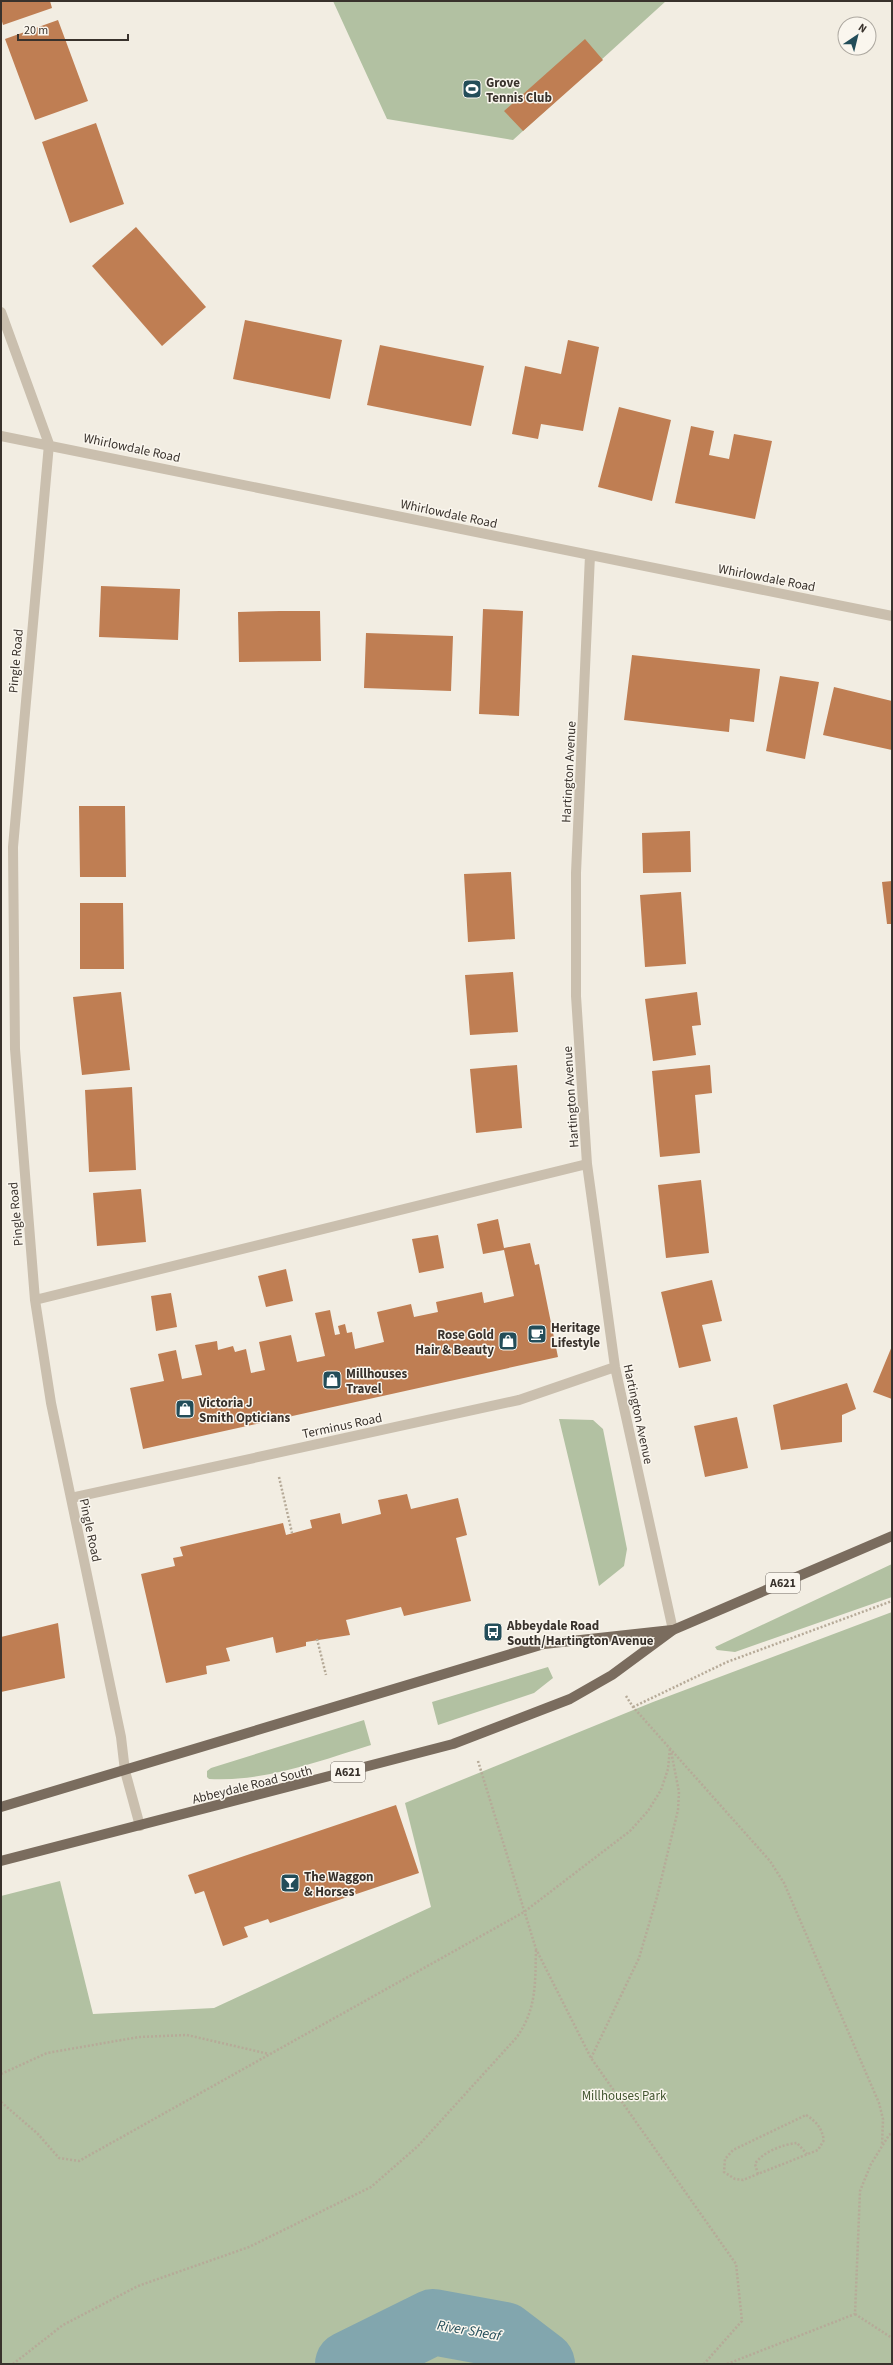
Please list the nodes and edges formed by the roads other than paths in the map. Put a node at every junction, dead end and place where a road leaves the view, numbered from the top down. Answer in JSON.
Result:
{"nodes":[{"id":1,"x":1,"y":312,"type":"edge"},
{"id":2,"x":1,"y":436,"type":"edge"},
{"id":3,"x":49,"y":444,"type":"junction"},
{"id":4,"x":590,"y":555,"type":"junction"},
{"id":5,"x":892,"y":616,"type":"edge"},
{"id":6,"x":587,"y":1164,"type":"junction"},
{"id":7,"x":35,"y":1300,"type":"junction"},
{"id":8,"x":615,"y":1366,"type":"junction"},
{"id":9,"x":71,"y":1498,"type":"junction"},
{"id":10,"x":892,"y":1536,"type":"edge"},
{"id":11,"x":673,"y":1630,"type":"junction"},
{"id":12,"x":125,"y":1771,"type":"junction"},
{"id":13,"x":1,"y":1807,"type":"edge"},
{"id":14,"x":140,"y":1826,"type":"junction"},
{"id":15,"x":1,"y":1861,"type":"edge"}],
"edges":[{"from":1,"to":3,"type":"street","name":"Pingle Road"},
{"from":2,"to":3,"type":"street","name":"Whirlowdale Road"},
{"from":3,"to":4,"type":"street","name":"Whirlowdale Road"},
{"from":3,"to":7,"type":"street","name":"Pingle Road"},
{"from":4,"to":5,"type":"street","name":"Whirlowdale Road"},
{"from":4,"to":6,"type":"street","name":"Hartington Avenue"},
{"from":6,"to":7,"type":"street"},
{"from":6,"to":8,"type":"street","name":"Hartington Avenue"},
{"from":7,"to":9,"type":"street","name":"Pingle Road"},
{"from":8,"to":9,"type":"street","name":"Terminus Road"},
{"from":8,"to":11,"type":"street","name":"Hartington Avenue"},
{"from":9,"to":12,"type":"street","name":"Pingle Road"},
{"from":10,"to":11,"type":"main road","name":"Abbeydale Road South","number":"A621"},
{"from":11,"to":12,"type":"main road","name":"Abbeydale Road South","number":"A621"},
{"from":11,"to":14,"type":"main road","name":"Abbeydale Road South","number":"A621"},
{"from":12,"to":13,"type":"main road","name":"Abbeydale Road South","number":"A621"},
{"from":12,"to":14,"type":"street","name":"Pingle Road"},
{"from":14,"to":15,"type":"main road","name":"Abbeydale Road South","number":"A621"}]}
